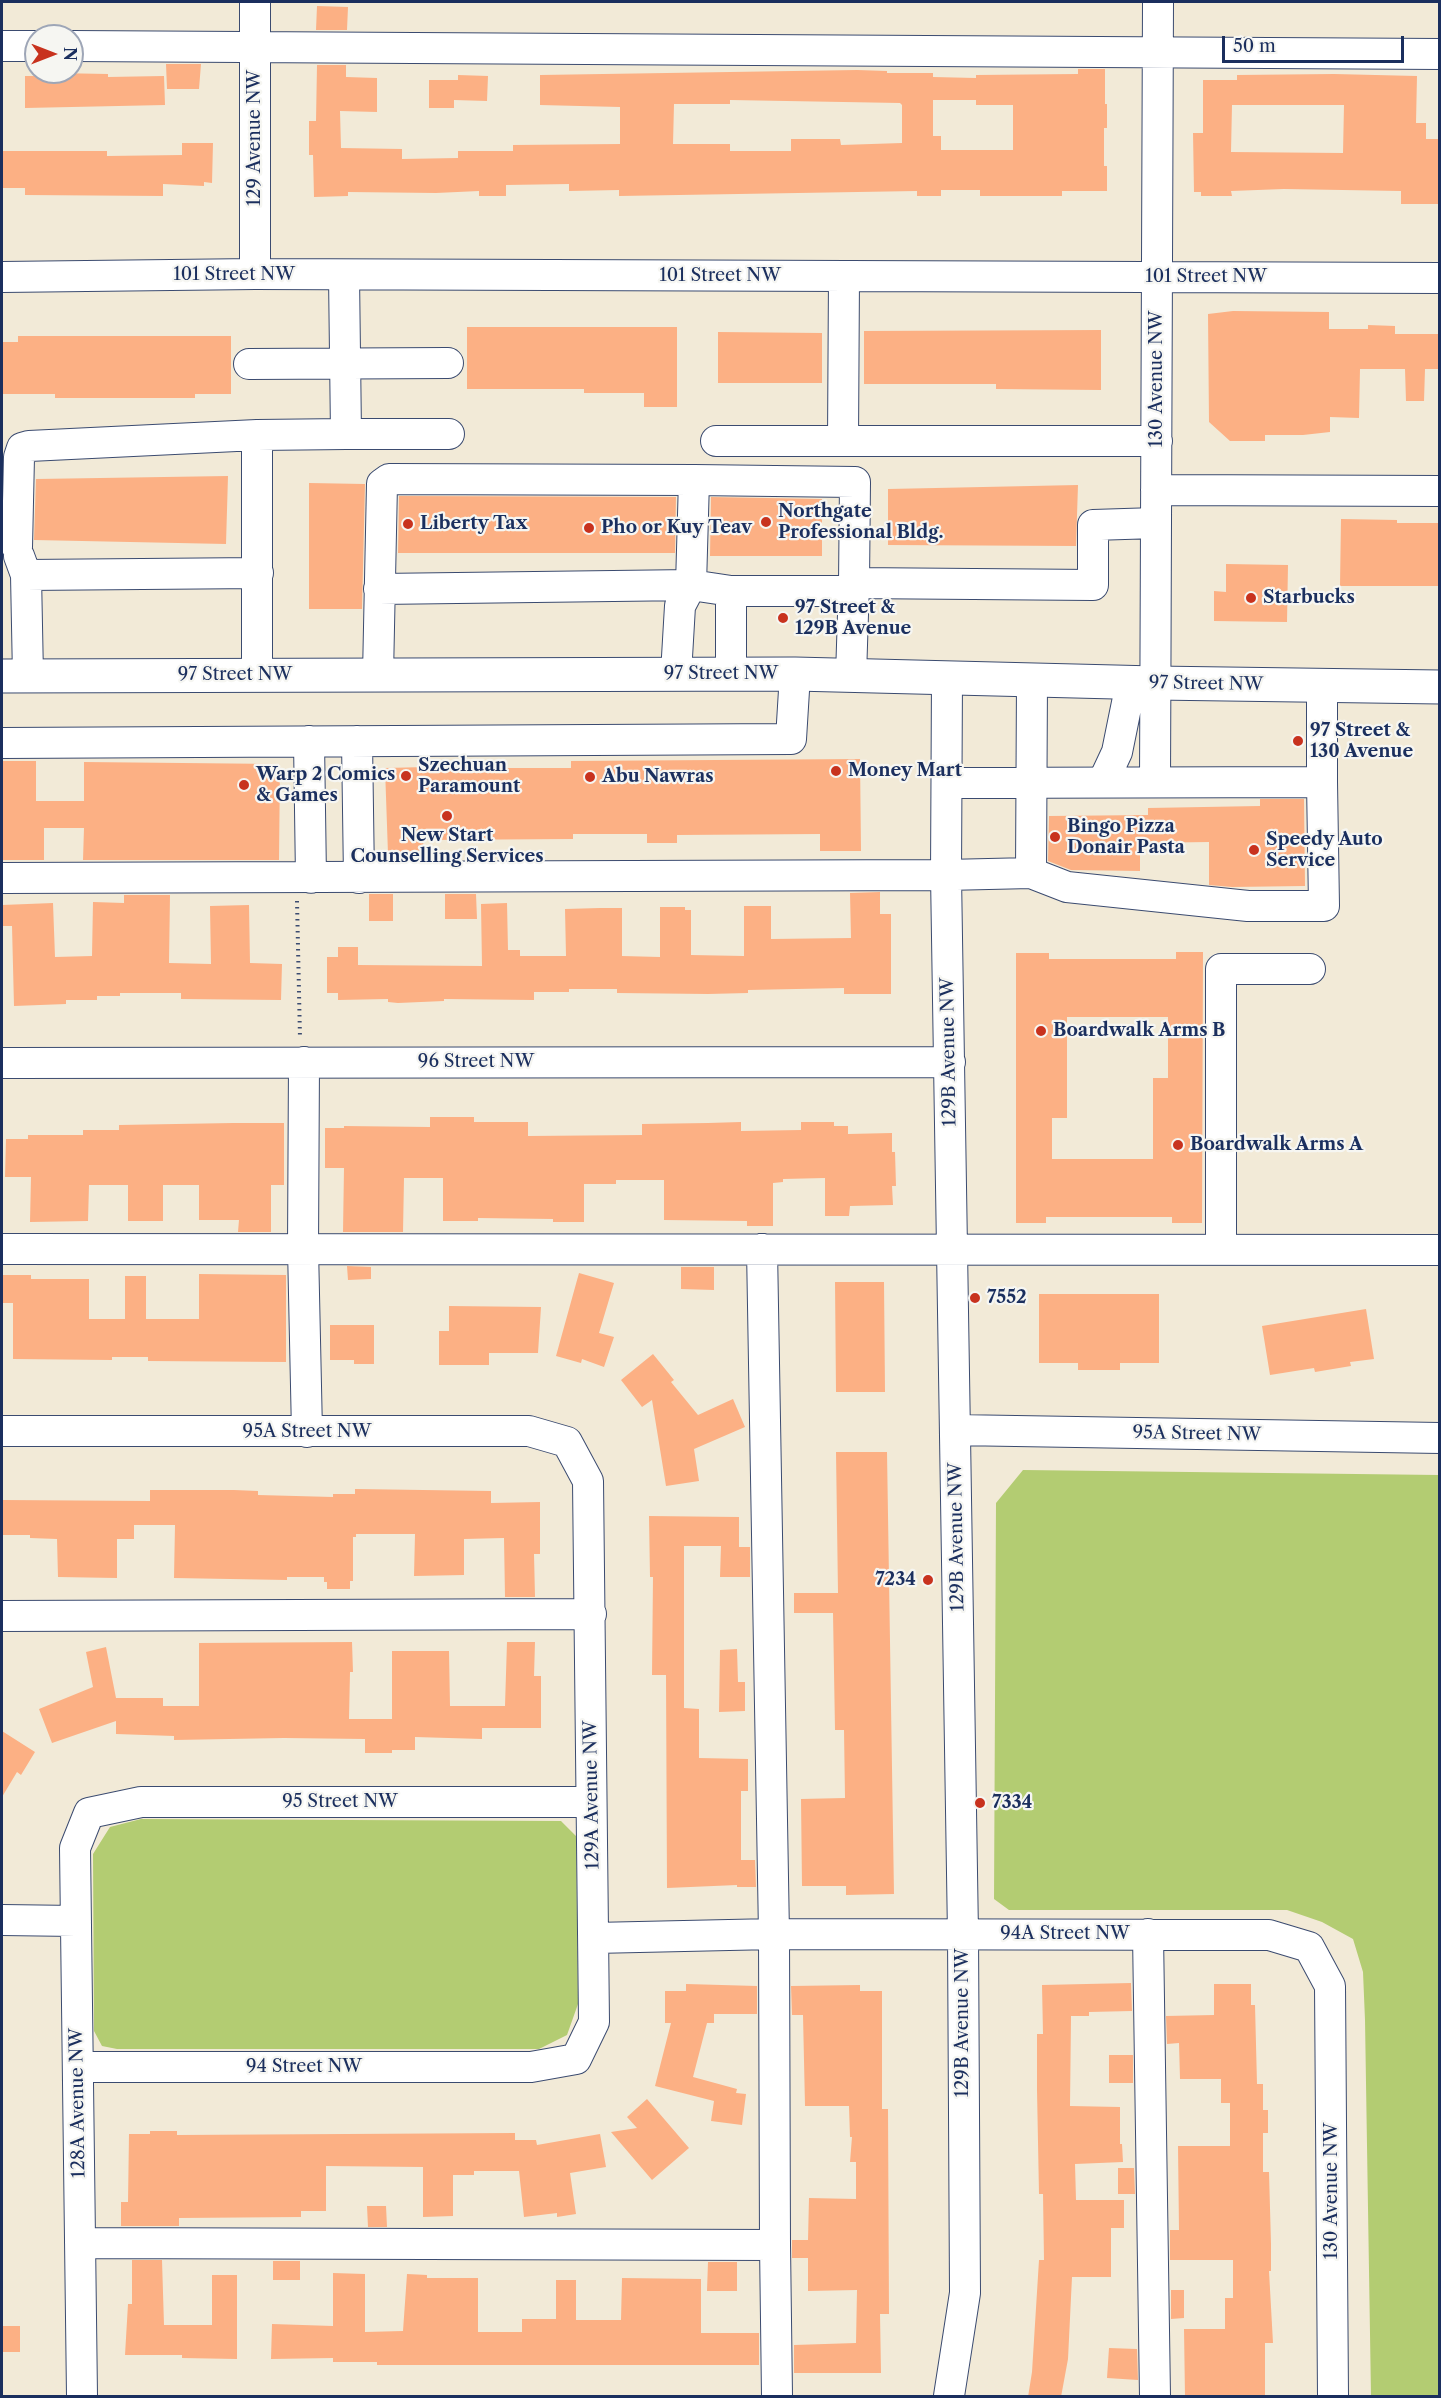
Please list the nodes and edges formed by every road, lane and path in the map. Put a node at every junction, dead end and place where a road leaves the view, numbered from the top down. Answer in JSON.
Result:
{"nodes":[{"id":1,"x":255,"y":2,"type":"edge"},
{"id":2,"x":1158,"y":2,"type":"edge"},
{"id":3,"x":2,"y":46,"type":"edge"},
{"id":4,"x":24,"y":46,"type":"edge"},
{"id":5,"x":84,"y":46,"type":"edge"},
{"id":6,"x":255,"y":47,"type":"junction"},
{"id":7,"x":1157,"y":53,"type":"junction"},
{"id":8,"x":1440,"y":54,"type":"edge"},
{"id":9,"x":255,"y":274,"type":"junction"},
{"id":10,"x":344,"y":275,"type":"junction"},
{"id":11,"x":844,"y":276,"type":"junction"},
{"id":12,"x":1157,"y":277,"type":"junction"},
{"id":13,"x":2,"y":278,"type":"edge"},
{"id":14,"x":1440,"y":278,"type":"edge"},
{"id":15,"x":448,"y":363,"type":"dead end"},
{"id":16,"x":249,"y":364,"type":"dead end"},
{"id":17,"x":345,"y":364,"type":"junction"},
{"id":18,"x":346,"y":434,"type":"junction"},
{"id":19,"x":449,"y":434,"type":"dead end"},
{"id":20,"x":256,"y":435,"type":"junction"},
{"id":21,"x":716,"y":441,"type":"dead end"},
{"id":22,"x":843,"y":441,"type":"junction"},
{"id":23,"x":1157,"y":441,"type":"junction"},
{"id":24,"x":693,"y":480,"type":"junction"},
{"id":25,"x":1156,"y":490,"type":"junction"},
{"id":26,"x":1440,"y":491,"type":"edge"},
{"id":27,"x":1156,"y":524,"type":"junction"},
{"id":28,"x":9,"y":547,"type":"edge"},
{"id":29,"x":258,"y":573,"type":"junction"},
{"id":30,"x":26,"y":575,"type":"junction"},
{"id":31,"x":692,"y":585,"type":"junction"},
{"id":32,"x":854,"y":587,"type":"junction"},
{"id":33,"x":379,"y":589,"type":"junction"},
{"id":34,"x":731,"y":591,"type":"junction"},
{"id":35,"x":676,"y":674,"type":"junction"},
{"id":36,"x":730,"y":674,"type":"junction"},
{"id":37,"x":795,"y":674,"type":"junction"},
{"id":38,"x":257,"y":675,"type":"junction"},
{"id":39,"x":378,"y":675,"type":"junction"},
{"id":40,"x":15,"y":676,"type":"edge"},
{"id":41,"x":851,"y":676,"type":"junction"},
{"id":42,"x":947,"y":677,"type":"junction"},
{"id":43,"x":1032,"y":680,"type":"junction"},
{"id":44,"x":1143,"y":683,"type":"junction"},
{"id":45,"x":1322,"y":686,"type":"junction"},
{"id":46,"x":1440,"y":687,"type":"edge"},
{"id":47,"x":309,"y":741,"type":"junction"},
{"id":48,"x":357,"y":741,"type":"junction"},
{"id":49,"x":2,"y":743,"type":"edge"},
{"id":50,"x":1031,"y":782,"type":"junction"},
{"id":51,"x":1103,"y":782,"type":"junction"},
{"id":52,"x":1155,"y":782,"type":"junction"},
{"id":53,"x":1322,"y":782,"type":"junction"},
{"id":54,"x":947,"y":783,"type":"junction"},
{"id":55,"x":1031,"y":873,"type":"junction"},
{"id":56,"x":946,"y":875,"type":"junction"},
{"id":57,"x":2,"y":878,"type":"edge"},
{"id":58,"x":304,"y":878,"type":"junction"},
{"id":59,"x":359,"y":878,"type":"junction"},
{"id":60,"x":1310,"y":969,"type":"dead end"},
{"id":61,"x":304,"y":1062,"type":"junction"},
{"id":62,"x":950,"y":1062,"type":"junction"},
{"id":63,"x":2,"y":1063,"type":"edge"},
{"id":64,"x":303,"y":1248,"type":"junction"},
{"id":65,"x":2,"y":1249,"type":"edge"},
{"id":66,"x":762,"y":1250,"type":"junction"},
{"id":67,"x":952,"y":1250,"type":"junction"},
{"id":68,"x":1221,"y":1250,"type":"junction"},
{"id":69,"x":1440,"y":1250,"type":"edge"},
{"id":70,"x":955,"y":1430,"type":"junction"},
{"id":71,"x":2,"y":1431,"type":"edge"},
{"id":72,"x":307,"y":1432,"type":"junction"},
{"id":73,"x":1440,"y":1438,"type":"edge"},
{"id":74,"x":588,"y":1481,"type":"joint"},
{"id":75,"x":591,"y":1614,"type":"junction"},
{"id":76,"x":2,"y":1616,"type":"edge"},
{"id":77,"x":591,"y":1802,"type":"junction"},
{"id":78,"x":89,"y":1813,"type":"joint"},
{"id":79,"x":2,"y":1920,"type":"edge"},
{"id":80,"x":76,"y":1921,"type":"junction"},
{"id":81,"x":774,"y":1934,"type":"junction"},
{"id":82,"x":963,"y":1934,"type":"junction"},
{"id":83,"x":1148,"y":1934,"type":"junction"},
{"id":84,"x":594,"y":1938,"type":"junction"},
{"id":85,"x":1330,"y":1986,"type":"joint"},
{"id":86,"x":78,"y":2067,"type":"junction"},
{"id":87,"x":531,"y":2067,"type":"joint"},
{"id":88,"x":80,"y":2243,"type":"junction"},
{"id":89,"x":775,"y":2245,"type":"junction"},
{"id":90,"x":82,"y":2397,"type":"edge"},
{"id":91,"x":777,"y":2397,"type":"edge"},
{"id":92,"x":949,"y":2397,"type":"edge"},
{"id":93,"x":1155,"y":2397,"type":"edge"},
{"id":94,"x":1333,"y":2397,"type":"edge"}],
"edges":[{"from":1,"to":6,"type":"street","name":"129 Avenue NW"},
{"from":2,"to":7,"type":"street","name":"130 Avenue NW"},
{"from":3,"to":4,"type":"street"},
{"from":5,"to":6,"type":"street"},
{"from":6,"to":7,"type":"street"},
{"from":6,"to":9,"type":"street","name":"129 Avenue NW"},
{"from":7,"to":8,"type":"street"},
{"from":7,"to":12,"type":"street","name":"130 Avenue NW"},
{"from":9,"to":10,"type":"street","name":"101 Street NW"},
{"from":9,"to":13,"type":"street","name":"101 Street NW"},
{"from":10,"to":11,"type":"street","name":"101 Street NW"},
{"from":10,"to":17,"type":"street"},
{"from":11,"to":12,"type":"street","name":"101 Street NW"},
{"from":11,"to":22,"type":"street"},
{"from":12,"to":14,"type":"street","name":"101 Street NW"},
{"from":12,"to":23,"type":"street","name":"130 Avenue NW"},
{"from":15,"to":17,"type":"street"},
{"from":16,"to":17,"type":"street"},
{"from":17,"to":18,"type":"street"},
{"from":18,"to":19,"type":"street"},
{"from":18,"to":20,"type":"street"},
{"from":20,"to":28,"type":"street"},
{"from":20,"to":29,"type":"street"},
{"from":21,"to":22,"type":"street"},
{"from":22,"to":23,"type":"street"},
{"from":23,"to":25,"type":"street","name":"130 Avenue NW"},
{"from":24,"to":31,"type":"street"},
{"from":24,"to":32,"type":"street"},
{"from":24,"to":33,"type":"street"},
{"from":25,"to":26,"type":"street"},
{"from":25,"to":27,"type":"street","name":"130 Avenue NW"},
{"from":27,"to":32,"type":"street"},
{"from":27,"to":44,"type":"street","name":"130 Avenue NW"},
{"from":28,"to":30,"type":"street"},
{"from":29,"to":30,"type":"street"},
{"from":29,"to":38,"type":"street"},
{"from":30,"to":40,"type":"street"},
{"from":31,"to":33,"type":"street"},
{"from":31,"to":34,"type":"street"},
{"from":31,"to":35,"type":"street"},
{"from":32,"to":34,"type":"street"},
{"from":32,"to":41,"type":"street"},
{"from":33,"to":39,"type":"street"},
{"from":34,"to":36,"type":"street"},
{"from":35,"to":36,"type":"main road","name":"97 Street NW"},
{"from":35,"to":39,"type":"main road","name":"97 Street NW"},
{"from":36,"to":37,"type":"main road","name":"97 Street NW"},
{"from":37,"to":41,"type":"main road","name":"97 Street NW"},
{"from":37,"to":48,"type":"street"},
{"from":38,"to":39,"type":"main road","name":"97 Street NW"},
{"from":38,"to":40,"type":"main road","name":"97 Street NW"},
{"from":41,"to":42,"type":"main road","name":"97 Street NW"},
{"from":42,"to":43,"type":"main road","name":"97 Street NW"},
{"from":42,"to":54,"type":"street","name":"129B Avenue NW"},
{"from":43,"to":44,"type":"main road","name":"97 Street NW"},
{"from":43,"to":50,"type":"street"},
{"from":44,"to":45,"type":"main road","name":"97 Street NW"},
{"from":44,"to":51,"type":"street"},
{"from":44,"to":52,"type":"street"},
{"from":45,"to":46,"type":"main road","name":"97 Street NW"},
{"from":45,"to":53,"type":"street"},
{"from":47,"to":48,"type":"street"},
{"from":47,"to":49,"type":"street"},
{"from":47,"to":58,"type":"street"},
{"from":48,"to":59,"type":"street"},
{"from":50,"to":51,"type":"street"},
{"from":50,"to":54,"type":"street"},
{"from":50,"to":55,"type":"street"},
{"from":51,"to":52,"type":"street"},
{"from":52,"to":53,"type":"street"},
{"from":53,"to":55,"type":"street"},
{"from":54,"to":56,"type":"street","name":"129B Avenue NW"},
{"from":55,"to":56,"type":"street"},
{"from":56,"to":59,"type":"street"},
{"from":56,"to":62,"type":"street","name":"129B Avenue NW"},
{"from":57,"to":58,"type":"street"},
{"from":58,"to":59,"type":"street"},
{"from":58,"to":61,"type":"path"},
{"from":60,"to":68,"type":"street"},
{"from":61,"to":62,"type":"street","name":"96 Street NW"},
{"from":61,"to":63,"type":"street","name":"96 Street NW"},
{"from":61,"to":64,"type":"street"},
{"from":62,"to":67,"type":"street","name":"129B Avenue NW"},
{"from":64,"to":65,"type":"street"},
{"from":64,"to":66,"type":"street"},
{"from":64,"to":72,"type":"street"},
{"from":66,"to":67,"type":"street"},
{"from":66,"to":81,"type":"street"},
{"from":67,"to":68,"type":"street"},
{"from":67,"to":70,"type":"street","name":"129B Avenue NW"},
{"from":68,"to":69,"type":"street"},
{"from":70,"to":73,"type":"street","name":"95A Street NW"},
{"from":70,"to":82,"type":"street","name":"129B Avenue NW"},
{"from":71,"to":72,"type":"street","name":"95A Street NW"},
{"from":72,"to":74,"type":"street","name":"95A Street NW"},
{"from":74,"to":75,"type":"street","name":"129A Avenue NW"},
{"from":75,"to":76,"type":"street"},
{"from":75,"to":77,"type":"street","name":"129A Avenue NW"},
{"from":77,"to":78,"type":"street","name":"95 Street NW"},
{"from":77,"to":84,"type":"street","name":"129A Avenue NW"},
{"from":78,"to":80,"type":"street","name":"128A Avenue NW"},
{"from":79,"to":80,"type":"street"},
{"from":80,"to":86,"type":"street","name":"128A Avenue NW"},
{"from":81,"to":82,"type":"street","name":"94A Street NW"},
{"from":81,"to":84,"type":"street","name":"94A Street NW"},
{"from":81,"to":89,"type":"street"},
{"from":82,"to":83,"type":"street","name":"94A Street NW"},
{"from":82,"to":92,"type":"street","name":"129B Avenue NW"},
{"from":83,"to":85,"type":"street","name":"94A Street NW"},
{"from":83,"to":93,"type":"street"},
{"from":84,"to":87,"type":"street","name":"129A Avenue NW"},
{"from":85,"to":94,"type":"street","name":"130 Avenue NW"},
{"from":86,"to":87,"type":"street","name":"94 Street NW"},
{"from":86,"to":88,"type":"street","name":"128A Avenue NW"},
{"from":88,"to":89,"type":"street"},
{"from":88,"to":90,"type":"street","name":"128A Avenue NW"},
{"from":89,"to":91,"type":"street"}]}
